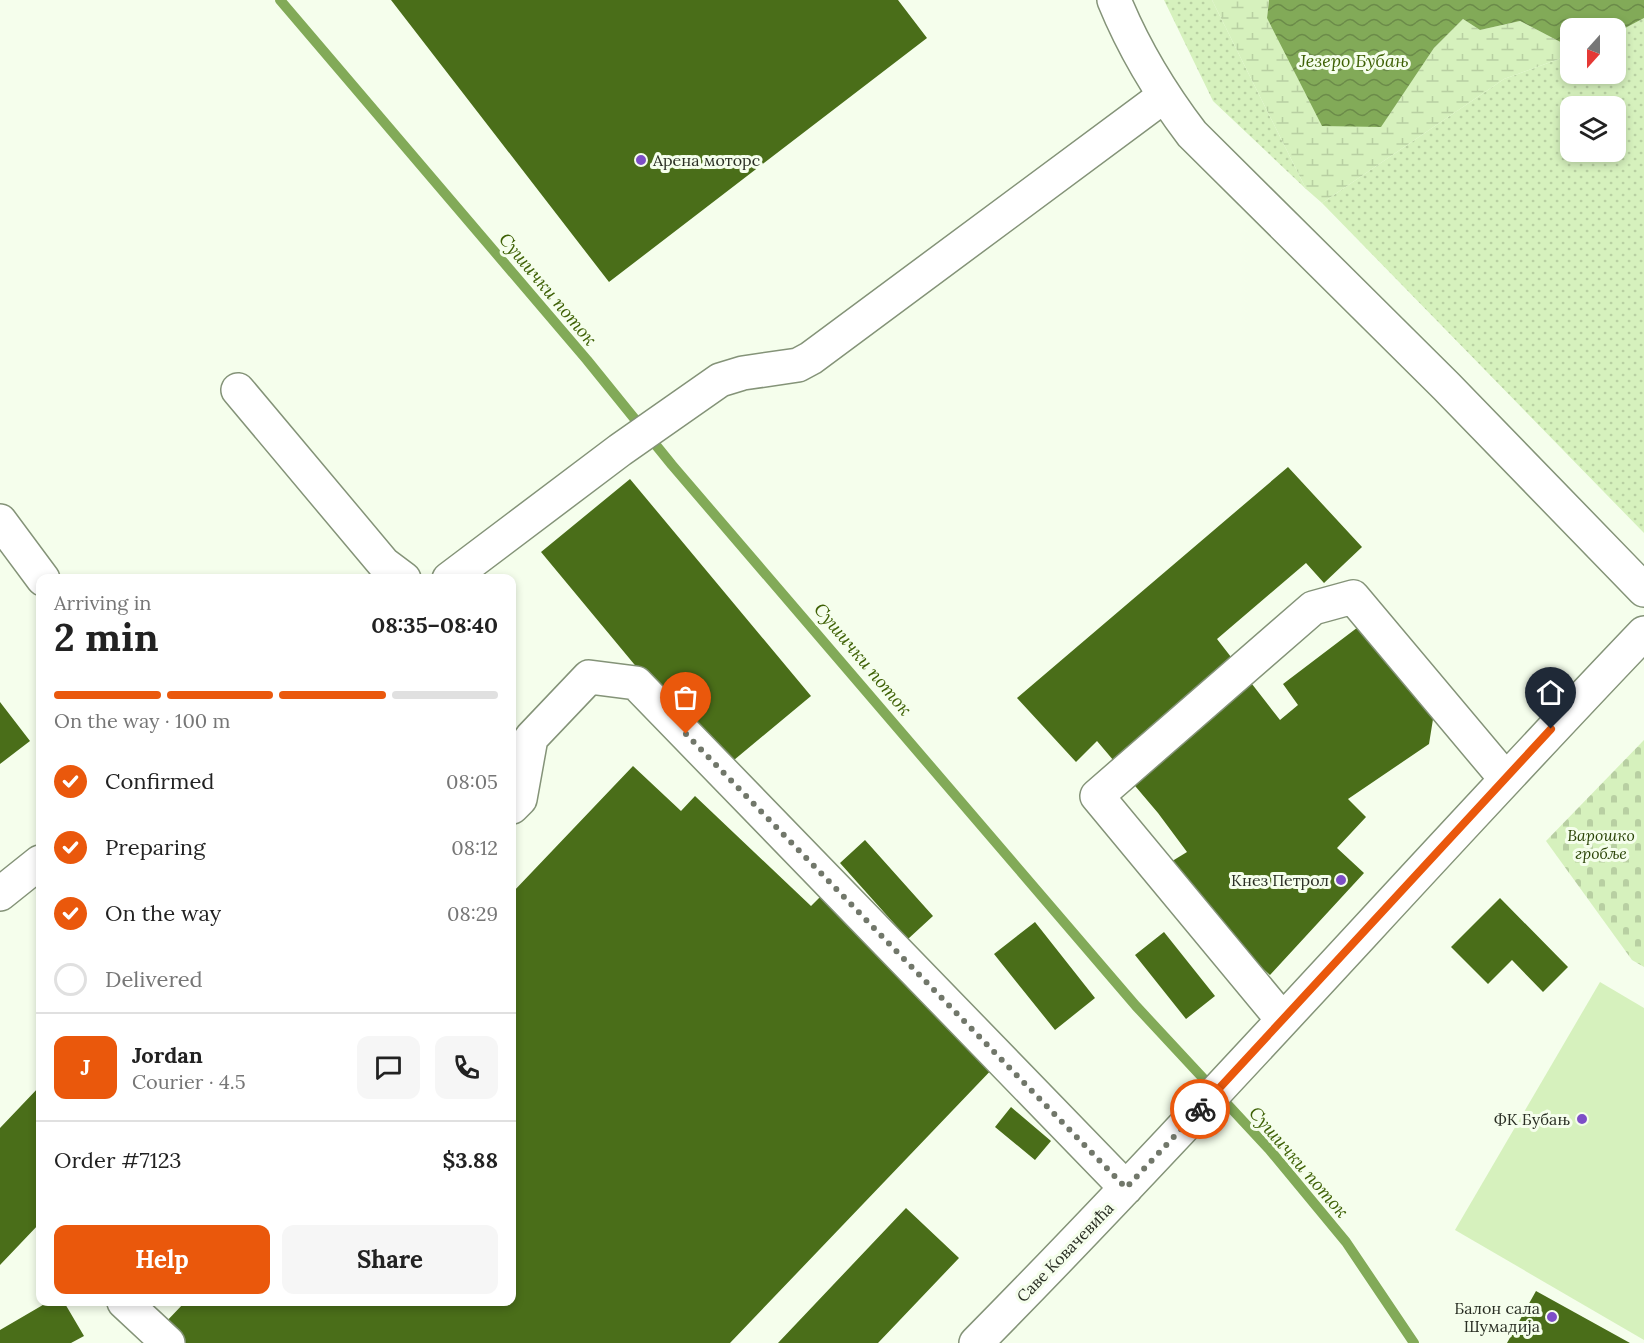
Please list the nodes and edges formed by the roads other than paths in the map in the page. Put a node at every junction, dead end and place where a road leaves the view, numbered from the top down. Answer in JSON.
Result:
{"nodes":[{"id":1,"x":1114,"y":0,"type":"edge"},
{"id":2,"x":1164,"y":96,"type":"junction"},
{"id":3,"x":238,"y":390,"type":"dead end"},
{"id":4,"x":0,"y":520,"type":"edge"},
{"id":5,"x":39,"y":574,"type":"edge"},
{"id":6,"x":397,"y":574,"type":"edge"},
{"id":7,"x":455,"y":574,"type":"edge"},
{"id":8,"x":1644,"y":590,"type":"edge"},
{"id":9,"x":1644,"y":633,"type":"edge"},
{"id":10,"x":1505,"y":778,"type":"junction"},
{"id":11,"x":516,"y":803,"type":"edge"},
{"id":12,"x":36,"y":865,"type":"edge"},
{"id":13,"x":0,"y":894,"type":"edge"},
{"id":14,"x":1282,"y":1019,"type":"junction"},
{"id":15,"x":1126,"y":1188,"type":"junction"},
{"id":16,"x":128,"y":1306,"type":"edge"},
{"id":17,"x":168,"y":1343,"type":"edge"},
{"id":18,"x":976,"y":1343,"type":"edge"}],
"edges":[{"from":1,"to":2,"type":"street"},
{"from":2,"to":7,"type":"street"},
{"from":2,"to":8,"type":"street"},
{"from":3,"to":6,"type":"street"},
{"from":4,"to":5,"type":"street"},
{"from":9,"to":10,"type":"street","name":"Саве Ковачевића"},
{"from":10,"to":14,"type":"street","name":"Саве Ковачевића"},
{"from":10,"to":14,"type":"street"},
{"from":11,"to":15,"type":"street"},
{"from":12,"to":13,"type":"street"},
{"from":14,"to":15,"type":"street","name":"Саве Ковачевића"},
{"from":15,"to":18,"type":"street","name":"Саве Ковачевића"},
{"from":16,"to":17,"type":"street"}]}
